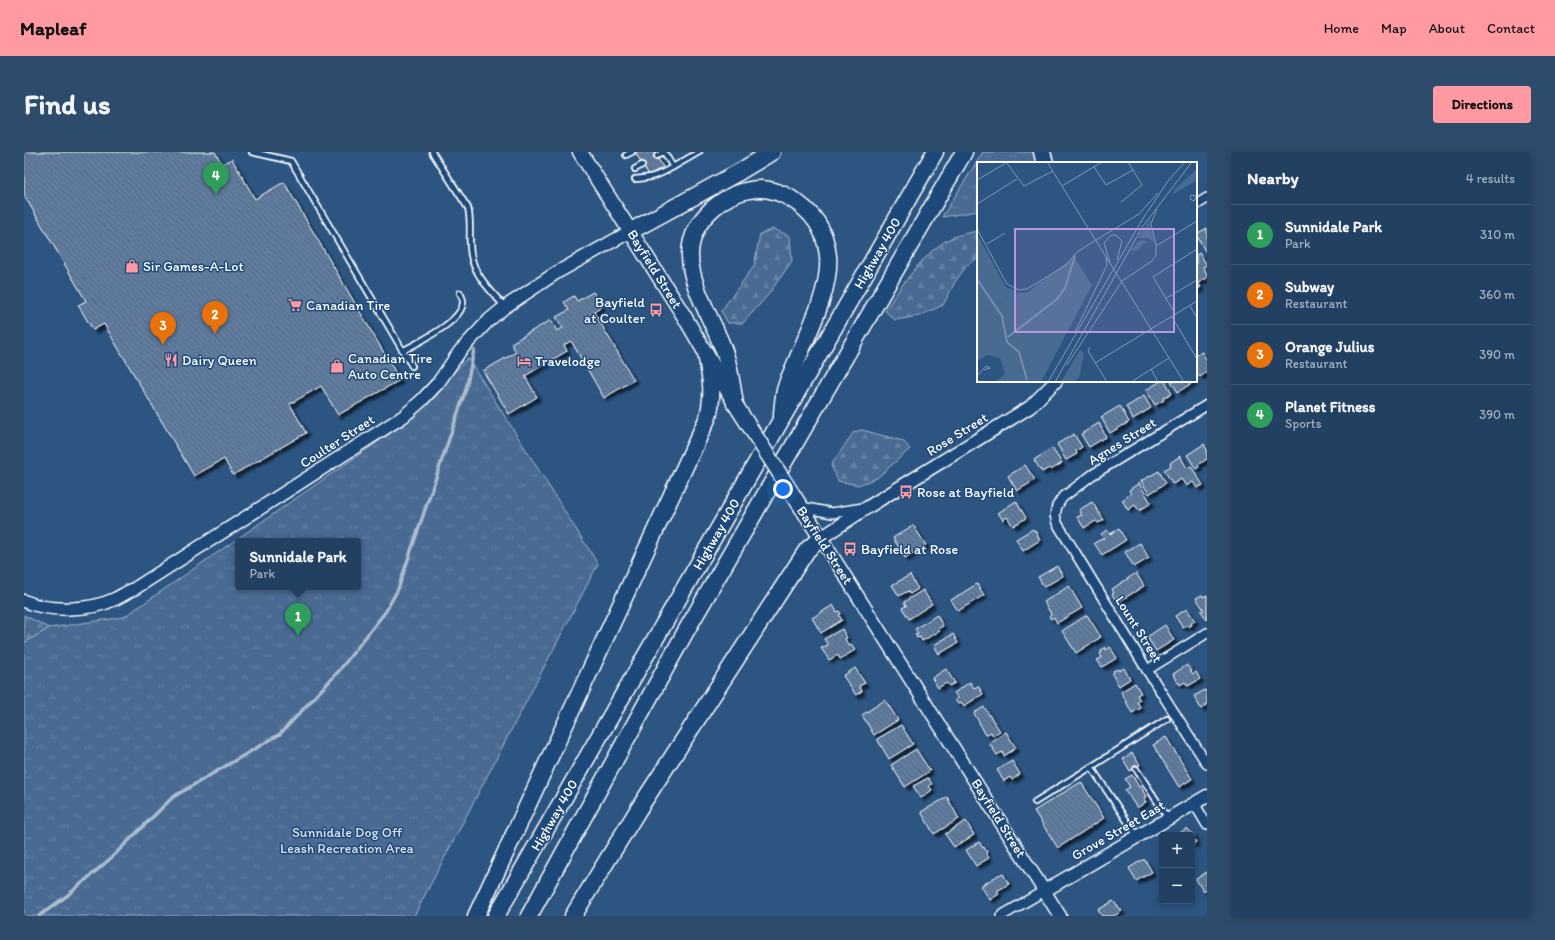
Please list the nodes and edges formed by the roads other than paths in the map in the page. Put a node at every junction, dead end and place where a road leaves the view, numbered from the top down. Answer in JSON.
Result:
{"nodes":[{"id":1,"x":252,"y":152,"type":"edge"},
{"id":2,"x":432,"y":152,"type":"edge"},
{"id":3,"x":580,"y":152,"type":"edge"},
{"id":4,"x":632,"y":152,"type":"edge"},
{"id":5,"x":663,"y":152,"type":"edge"},
{"id":6,"x":699,"y":152,"type":"edge"},
{"id":7,"x":772,"y":152,"type":"edge"},
{"id":8,"x":935,"y":152,"type":"edge"},
{"id":9,"x":964,"y":152,"type":"edge"},
{"id":10,"x":1042,"y":152,"type":"edge"},
{"id":11,"x":626,"y":155,"type":"dead end"},
{"id":12,"x":657,"y":156,"type":"dead end"},
{"id":13,"x":1044,"y":162,"type":"edge"},
{"id":14,"x":642,"y":165,"type":"dead end"},
{"id":15,"x":673,"y":167,"type":"junction"},
{"id":16,"x":635,"y":170,"type":"dead end"},
{"id":17,"x":635,"y":179,"type":"dead end"},
{"id":18,"x":1207,"y":198,"type":"edge"},
{"id":19,"x":1197,"y":204,"type":"edge"},
{"id":20,"x":631,"y":231,"type":"junction"},
{"id":21,"x":460,"y":293,"type":"dead end"},
{"id":22,"x":505,"y":307,"type":"junction"},
{"id":23,"x":403,"y":351,"type":"junction"},
{"id":24,"x":706,"y":354,"type":"junction"},
{"id":25,"x":412,"y":366,"type":"dead end"},
{"id":26,"x":1055,"y":382,"type":"edge"},
{"id":27,"x":735,"y":404,"type":"junction"},
{"id":28,"x":1207,"y":405,"type":"edge"},
{"id":29,"x":781,"y":422,"type":"junction"},
{"id":30,"x":1056,"y":506,"type":"joint"},
{"id":31,"x":801,"y":507,"type":"junction"},
{"id":32,"x":868,"y":507,"type":"junction"},
{"id":33,"x":821,"y":538,"type":"junction"},
{"id":34,"x":24,"y":601,"type":"edge"},
{"id":35,"x":1207,"y":633,"type":"edge"},
{"id":36,"x":1147,"y":670,"type":"junction"},
{"id":37,"x":1167,"y":719,"type":"dead end"},
{"id":38,"x":1207,"y":764,"type":"edge"},
{"id":39,"x":1091,"y":767,"type":"junction"},
{"id":40,"x":1136,"y":769,"type":"dead end"},
{"id":41,"x":1207,"y":796,"type":"edge"},
{"id":42,"x":1035,"y":802,"type":"dead end"},
{"id":43,"x":1194,"y":803,"type":"junction"},
{"id":44,"x":1168,"y":818,"type":"junction"},
{"id":45,"x":1207,"y":825,"type":"edge"},
{"id":46,"x":1137,"y":836,"type":"junction"},
{"id":47,"x":1044,"y":891,"type":"junction"},
{"id":48,"x":476,"y":916,"type":"edge"},
{"id":49,"x":496,"y":916,"type":"edge"},
{"id":50,"x":529,"y":916,"type":"edge"},
{"id":51,"x":573,"y":916,"type":"edge"},
{"id":52,"x":1001,"y":916,"type":"edge"},
{"id":53,"x":1060,"y":916,"type":"edge"}],
"edges":[{"from":1,"to":23,"type":"lane"},
{"from":2,"to":22,"type":"lane"},
{"from":3,"to":20,"type":"main road","name":"Bayfield Street"},
{"from":4,"to":11,"type":"lane"},
{"from":5,"to":12,"type":"lane"},
{"from":5,"to":15,"type":"lane"},
{"from":6,"to":15,"type":"lane"},
{"from":7,"to":20,"type":"highway"},
{"from":8,"to":29,"type":"highway","name":"Highway 400"},
{"from":9,"to":50,"type":"highway","name":"Highway 400"},
{"from":10,"to":13,"type":"highway"},
{"from":14,"to":16,"type":"lane"},
{"from":15,"to":17,"type":"lane"},
{"from":18,"to":19,"type":"street"},
{"from":20,"to":22,"type":"street","name":"Coulter Street"},
{"from":20,"to":24,"type":"main road","name":"Bayfield Street"},
{"from":21,"to":23,"type":"lane"},
{"from":22,"to":34,"type":"street","name":"Coulter Street"},
{"from":23,"to":25,"type":"lane"},
{"from":24,"to":27,"type":"main road","name":"Bayfield Street"},
{"from":24,"to":48,"type":"highway"},
{"from":26,"to":32,"type":"street","name":"Rose Street"},
{"from":27,"to":29,"type":"highway"},
{"from":27,"to":31,"type":"main road","name":"Bayfield Street","bridge":true},
{"from":28,"to":30,"type":"street","name":"Agnes Street"},
{"from":29,"to":49,"type":"highway","name":"Highway 400"},
{"from":30,"to":36,"type":"street","name":"Lount Street"},
{"from":31,"to":32,"type":"street","name":"Rose Street"},
{"from":31,"to":33,"type":"main road","name":"Bayfield Street"},
{"from":32,"to":33,"type":"street","name":"Rose Street"},
{"from":33,"to":47,"type":"street","name":"Bayfield Street"},
{"from":33,"to":51,"type":"highway"},
{"from":35,"to":36,"type":"street"},
{"from":36,"to":38,"type":"street","name":"Lount Street"},
{"from":37,"to":39,"type":"lane"},
{"from":39,"to":42,"type":"lane"},
{"from":39,"to":46,"type":"lane"},
{"from":40,"to":44,"type":"lane"},
{"from":41,"to":43,"type":"street","name":"Grove Street East"},
{"from":43,"to":44,"type":"street","name":"Grove Street East"},
{"from":43,"to":45,"type":"street"},
{"from":44,"to":46,"type":"street","name":"Grove Street East"},
{"from":46,"to":47,"type":"street","name":"Grove Street East"},
{"from":47,"to":52,"type":"street"},
{"from":47,"to":53,"type":"street","name":"Bayfield Street"}]}
